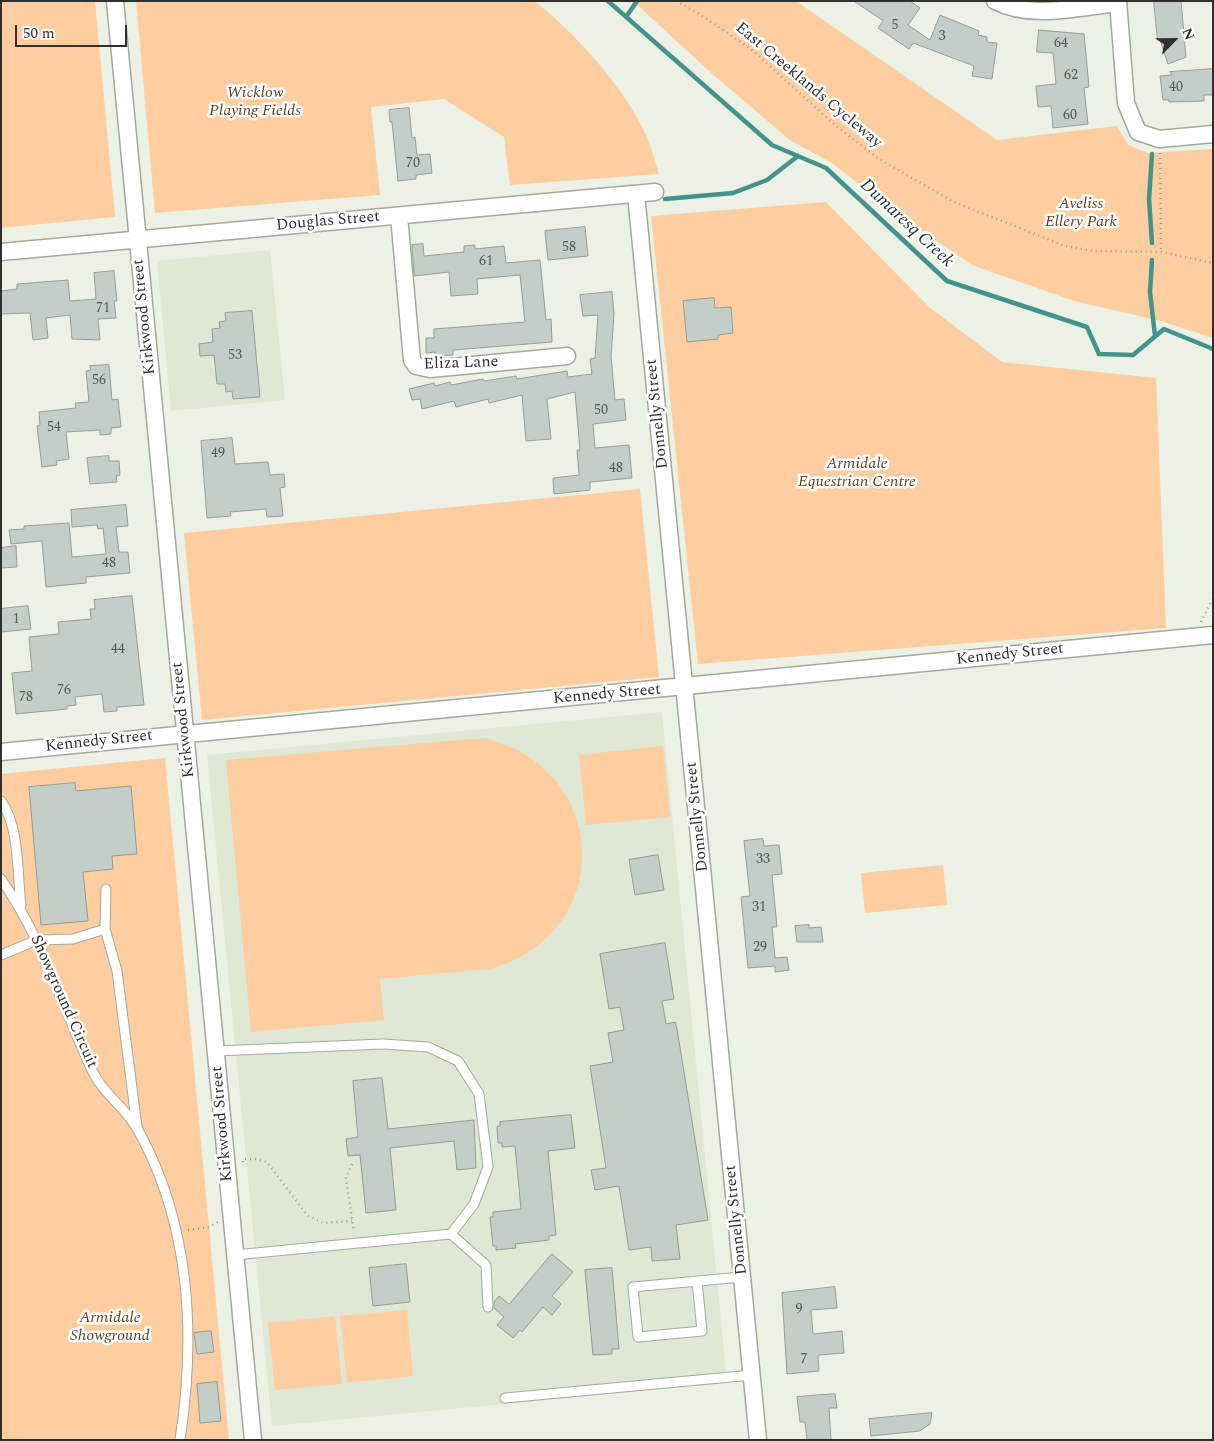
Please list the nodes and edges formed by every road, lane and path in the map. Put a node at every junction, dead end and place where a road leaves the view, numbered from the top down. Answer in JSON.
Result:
{"nodes":[{"id":1,"x":115,"y":1,"type":"edge"},
{"id":2,"x":676,"y":1,"type":"edge"},
{"id":3,"x":995,"y":1,"type":"edge"},
{"id":4,"x":1118,"y":2,"type":"edge"},
{"id":5,"x":1213,"y":134,"type":"edge"},
{"id":6,"x":1160,"y":148,"type":"dead end"},
{"id":7,"x":655,"y":192,"type":"dead end"},
{"id":8,"x":636,"y":194,"type":"junction"},
{"id":9,"x":399,"y":216,"type":"junction"},
{"id":10,"x":137,"y":238,"type":"junction"},
{"id":11,"x":1,"y":252,"type":"edge"},
{"id":12,"x":1161,"y":252,"type":"junction"},
{"id":13,"x":1213,"y":263,"type":"edge"},
{"id":14,"x":567,"y":356,"type":"dead end"},
{"id":15,"x":1213,"y":598,"type":"edge"},
{"id":16,"x":1213,"y":635,"type":"edge"},
{"id":17,"x":1194,"y":637,"type":"junction"},
{"id":18,"x":685,"y":688,"type":"junction"},
{"id":19,"x":186,"y":734,"type":"junction"},
{"id":20,"x":1,"y":752,"type":"edge"},
{"id":21,"x":1,"y":801,"type":"edge"},
{"id":22,"x":1,"y":879,"type":"edge"},
{"id":23,"x":106,"y":889,"type":"dead end"},
{"id":24,"x":21,"y":908,"type":"junction"},
{"id":25,"x":105,"y":929,"type":"junction"},
{"id":26,"x":37,"y":940,"type":"junction"},
{"id":27,"x":1,"y":955,"type":"edge"},
{"id":28,"x":216,"y":1051,"type":"junction"},
{"id":29,"x":138,"y":1129,"type":"junction"},
{"id":30,"x":243,"y":1159,"type":"dead end"},
{"id":31,"x":352,"y":1164,"type":"dead end"},
{"id":32,"x":218,"y":1221,"type":"dead end"},
{"id":33,"x":352,"y":1221,"type":"junction"},
{"id":34,"x":178,"y":1231,"type":"junction"},
{"id":35,"x":451,"y":1234,"type":"junction"},
{"id":36,"x":356,"y":1243,"type":"junction"},
{"id":37,"x":235,"y":1255,"type":"junction"},
{"id":38,"x":742,"y":1277,"type":"junction"},
{"id":39,"x":697,"y":1281,"type":"junction"},
{"id":40,"x":488,"y":1307,"type":"dead end"},
{"id":41,"x":752,"y":1375,"type":"junction"},
{"id":42,"x":504,"y":1398,"type":"dead end"},
{"id":43,"x":180,"y":1440,"type":"edge"},
{"id":44,"x":253,"y":1440,"type":"edge"},
{"id":45,"x":758,"y":1440,"type":"edge"}],
"edges":[{"from":1,"to":10,"type":"street","name":"Kirkwood Street"},
{"from":2,"to":12,"type":"path","name":"East Creeklands Cycleway"},
{"from":3,"to":4,"type":"street"},
{"from":4,"to":5,"type":"street"},
{"from":6,"to":12,"type":"path"},
{"from":7,"to":8,"type":"street","name":"Douglas Street"},
{"from":8,"to":9,"type":"street","name":"Douglas Street"},
{"from":8,"to":18,"type":"street","name":"Donnelly Street"},
{"from":9,"to":10,"type":"street","name":"Douglas Street"},
{"from":9,"to":14,"type":"street","name":"Eliza Lane"},
{"from":10,"to":11,"type":"street","name":"Douglas Street"},
{"from":10,"to":19,"type":"street","name":"Kirkwood Street"},
{"from":12,"to":13,"type":"path","name":"East Creeklands Cycleway"},
{"from":15,"to":17,"type":"path"},
{"from":16,"to":17,"type":"street","name":"Kennedy Street"},
{"from":17,"to":18,"type":"street","name":"Kennedy Street"},
{"from":18,"to":19,"type":"street","name":"Kennedy Street"},
{"from":18,"to":38,"type":"street","name":"Donnelly Street"},
{"from":19,"to":20,"type":"street","name":"Kennedy Street"},
{"from":19,"to":28,"type":"street","name":"Kirkwood Street"},
{"from":21,"to":24,"type":"lane"},
{"from":22,"to":24,"type":"lane","name":"Showground Circuit"},
{"from":23,"to":25,"type":"lane"},
{"from":24,"to":26,"type":"lane","name":"Showground Circuit"},
{"from":25,"to":26,"type":"lane"},
{"from":25,"to":29,"type":"lane"},
{"from":26,"to":27,"type":"lane"},
{"from":26,"to":29,"type":"lane","name":"Showground Circuit"},
{"from":28,"to":35,"type":"lane"},
{"from":28,"to":37,"type":"street","name":"Kirkwood Street"},
{"from":29,"to":34,"type":"lane","name":"Showground Circuit"},
{"from":30,"to":33,"type":"path"},
{"from":31,"to":33,"type":"path"},
{"from":32,"to":34,"type":"path"},
{"from":33,"to":36,"type":"path"},
{"from":34,"to":43,"type":"lane","name":"Showground Circuit"},
{"from":35,"to":36,"type":"lane"},
{"from":35,"to":40,"type":"lane"},
{"from":36,"to":37,"type":"lane"},
{"from":37,"to":44,"type":"street","name":"Kirkwood Street"},
{"from":38,"to":39,"type":"lane"},
{"from":38,"to":41,"type":"street","name":"Donnelly Street"},
{"from":39,"to":39,"type":"lane"},
{"from":41,"to":42,"type":"lane"},
{"from":41,"to":45,"type":"street","name":"Donnelly Street"}]}
